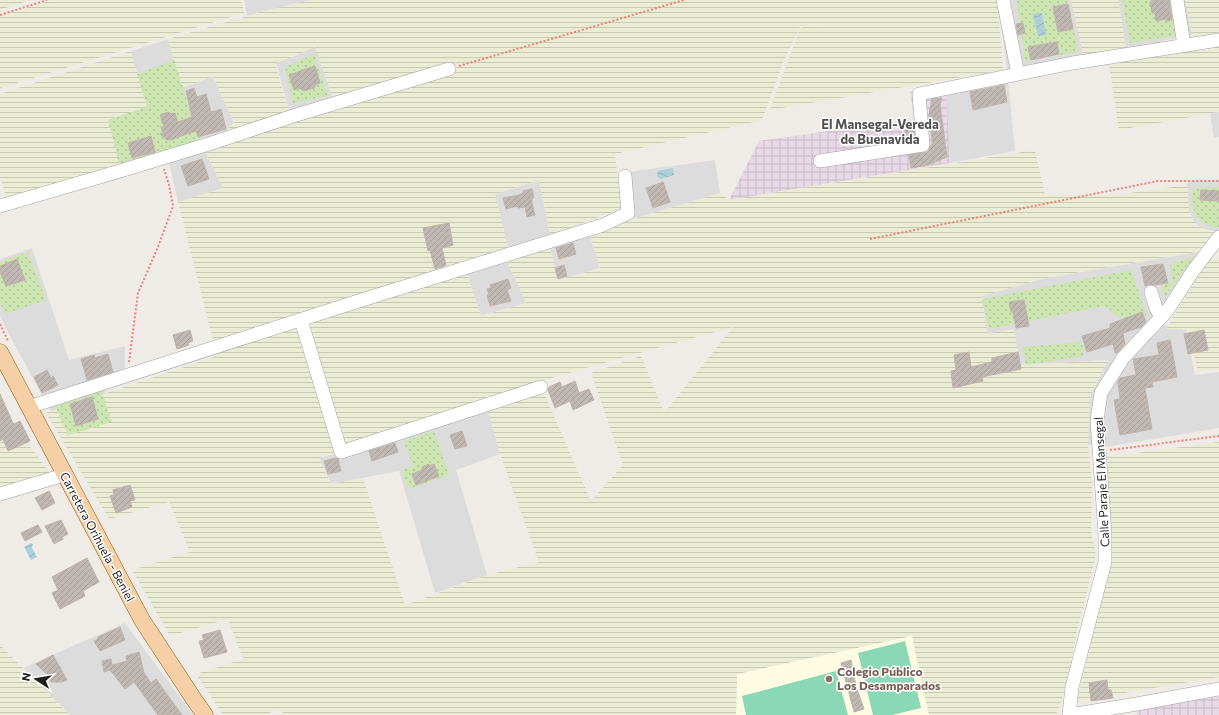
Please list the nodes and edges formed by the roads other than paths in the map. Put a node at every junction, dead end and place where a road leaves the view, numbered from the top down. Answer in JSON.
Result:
{"nodes":[{"id":1,"x":1003,"y":0,"type":"edge"},
{"id":2,"x":1177,"y":0,"type":"edge"},
{"id":3,"x":1219,"y":40,"type":"edge"},
{"id":4,"x":1184,"y":46,"type":"junction"},
{"id":5,"x":448,"y":69,"type":"road end"},
{"id":6,"x":1018,"y":74,"type":"junction"},
{"id":7,"x":820,"y":161,"type":"dead end"},
{"id":8,"x":626,"y":176,"type":"dead end"},
{"id":9,"x":0,"y":206,"type":"edge"},
{"id":10,"x":1219,"y":237,"type":"edge"},
{"id":11,"x":1151,"y":292,"type":"dead end"},
{"id":12,"x":1162,"y":317,"type":"junction"},
{"id":13,"x":301,"y":320,"type":"junction"},
{"id":14,"x":0,"y":352,"type":"edge"},
{"id":15,"x":541,"y":387,"type":"dead end"},
{"id":16,"x":29,"y":407,"type":"junction"},
{"id":17,"x":64,"y":475,"type":"junction"},
{"id":18,"x":0,"y":494,"type":"edge"},
{"id":19,"x":1219,"y":689,"type":"edge"},
{"id":20,"x":205,"y":715,"type":"edge"},
{"id":21,"x":1069,"y":715,"type":"edge"}],
"edges":[{"from":1,"to":6,"type":"street"},
{"from":2,"to":4,"type":"street"},
{"from":3,"to":4,"type":"street"},
{"from":4,"to":6,"type":"street"},
{"from":5,"to":9,"type":"street"},
{"from":6,"to":7,"type":"street"},
{"from":8,"to":13,"type":"street"},
{"from":10,"to":12,"type":"street","name":"Calle Paraje El Mansegal"},
{"from":11,"to":12,"type":"street"},
{"from":12,"to":21,"type":"street","name":"Calle Paraje El Mansegal"},
{"from":13,"to":15,"type":"street"},
{"from":13,"to":16,"type":"street"},
{"from":14,"to":16,"type":"main road","name":"Carretera Orihuela - Beniel"},
{"from":16,"to":17,"type":"main road","name":"Carretera Orihuela - Beniel"},
{"from":17,"to":18,"type":"street"},
{"from":17,"to":20,"type":"main road","name":"Carretera Orihuela - Beniel"},
{"from":19,"to":21,"type":"street"}]}
